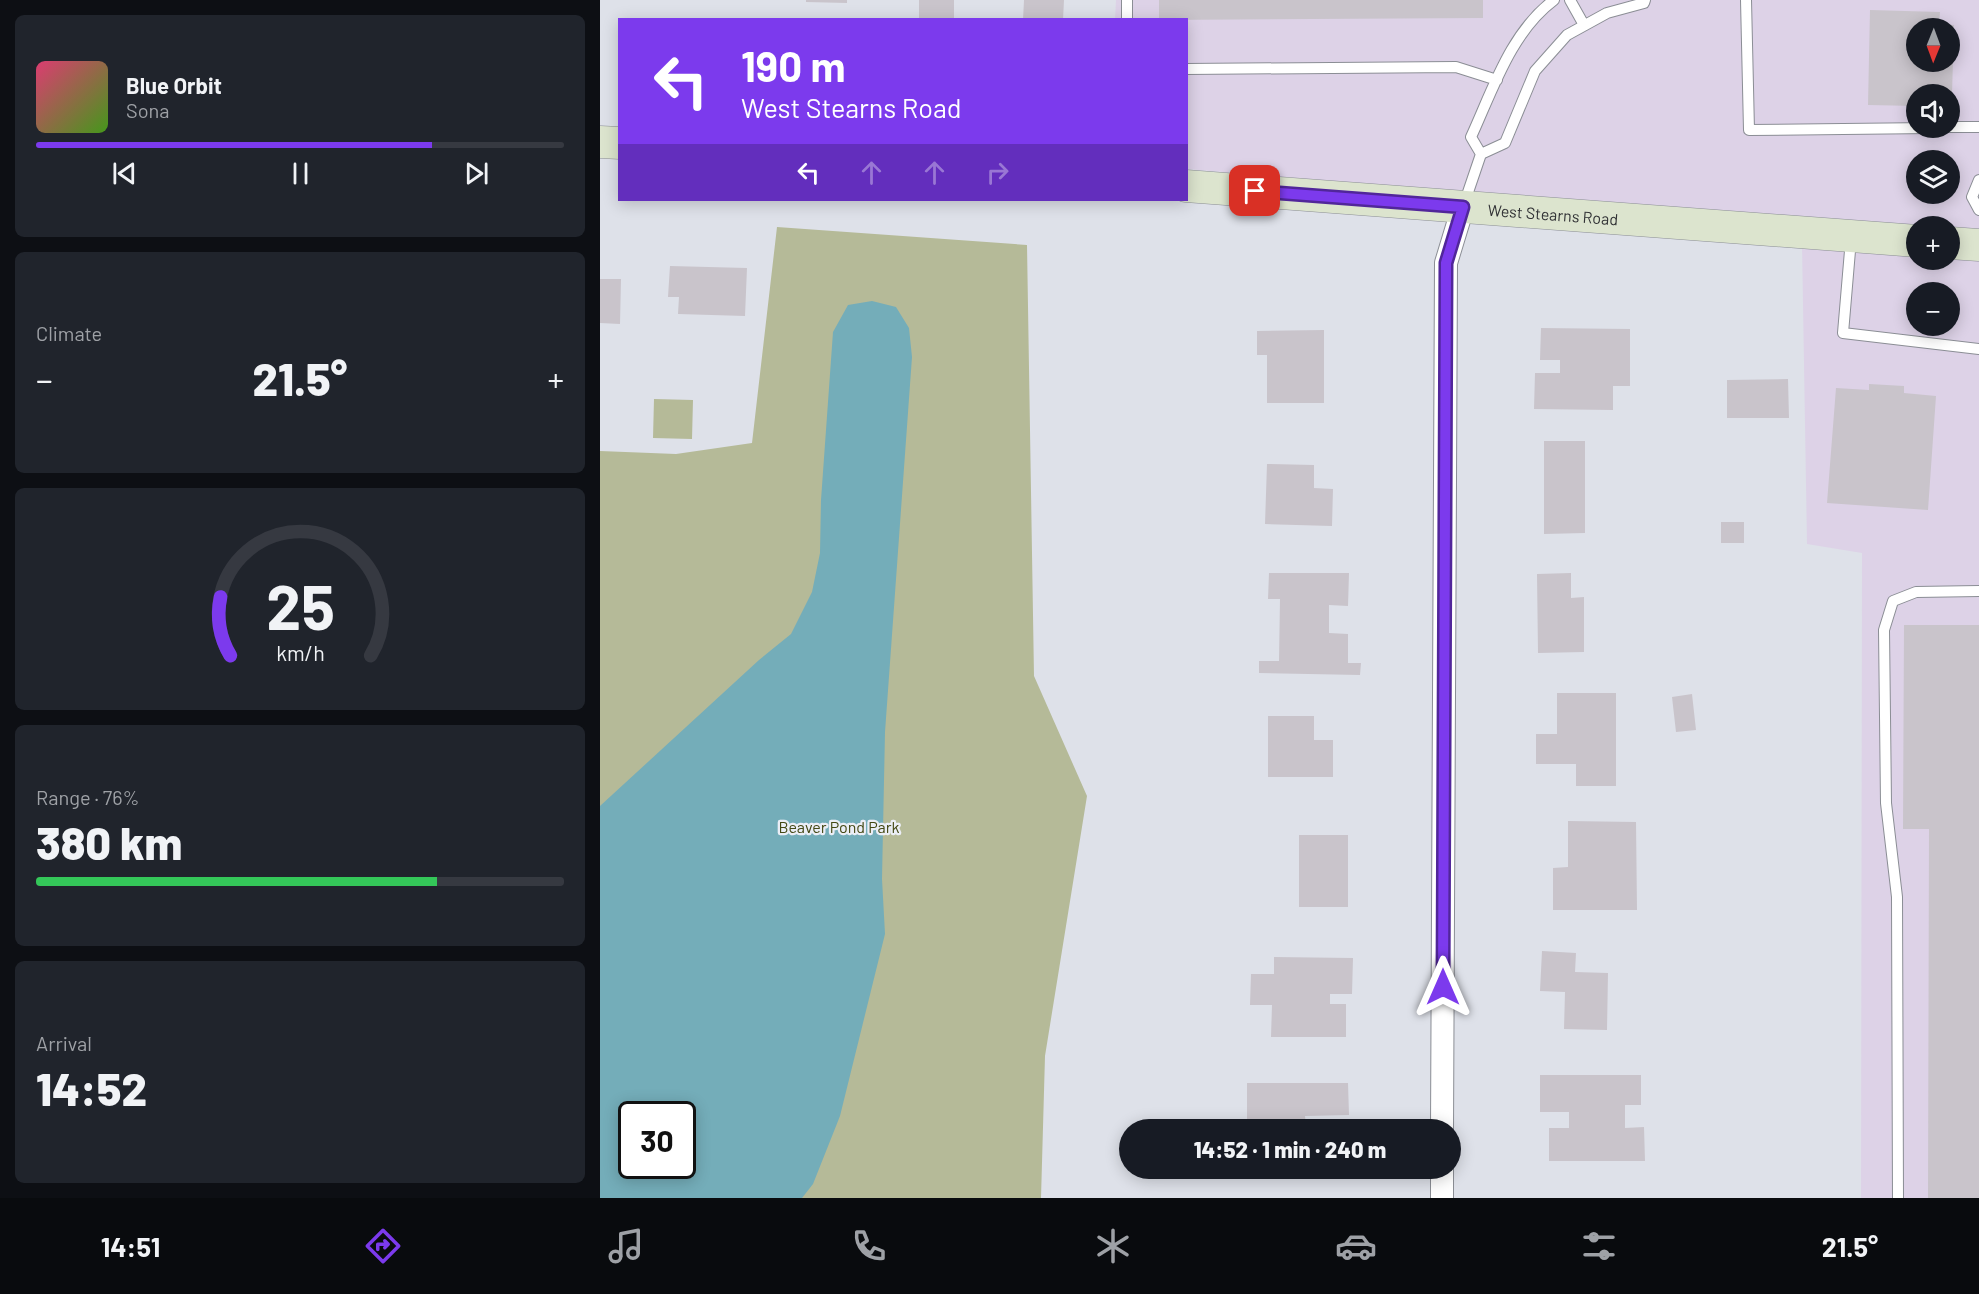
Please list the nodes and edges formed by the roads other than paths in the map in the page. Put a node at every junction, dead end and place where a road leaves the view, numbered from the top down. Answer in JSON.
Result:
{"nodes":[{"id":1,"x":1127,"y":0,"type":"edge"},
{"id":2,"x":1554,"y":0,"type":"edge"},
{"id":3,"x":1570,"y":0,"type":"edge"},
{"id":4,"x":1645,"y":0,"type":"edge"},
{"id":5,"x":1746,"y":0,"type":"edge"},
{"id":6,"x":1127,"y":18,"type":"edge"},
{"id":7,"x":1584,"y":25,"type":"junction"},
{"id":8,"x":1188,"y":69,"type":"edge"},
{"id":9,"x":1497,"y":80,"type":"junction"},
{"id":10,"x":1960,"y":127,"type":"edge"},
{"id":11,"x":1979,"y":127,"type":"edge"},
{"id":12,"x":1906,"y":128,"type":"edge"},
{"id":13,"x":600,"y":142,"type":"edge"},
{"id":14,"x":618,"y":143,"type":"edge"},
{"id":15,"x":1481,"y":154,"type":"junction"},
{"id":16,"x":1979,"y":180,"type":"edge"},
{"id":17,"x":1188,"y":186,"type":"edge"},
{"id":18,"x":1463,"y":207,"type":"junction"},
{"id":19,"x":1979,"y":210,"type":"edge"},
{"id":20,"x":1851,"y":236,"type":"junction"},
{"id":21,"x":1906,"y":240,"type":"edge"},
{"id":22,"x":1960,"y":244,"type":"edge"},
{"id":23,"x":1979,"y":245,"type":"edge"},
{"id":24,"x":1979,"y":349,"type":"edge"},
{"id":25,"x":1979,"y":591,"type":"edge"},
{"id":26,"x":1442,"y":1119,"type":"edge"},
{"id":27,"x":1442,"y":1179,"type":"edge"},
{"id":28,"x":1442,"y":1198,"type":"edge"},
{"id":29,"x":1899,"y":1198,"type":"edge"}],
"edges":[{"from":1,"to":6,"type":"lane"},
{"from":2,"to":9,"type":"lane"},
{"from":3,"to":7,"type":"lane"},
{"from":4,"to":7,"type":"lane"},
{"from":5,"to":12,"type":"lane"},
{"from":7,"to":15,"type":"lane"},
{"from":8,"to":9,"type":"lane"},
{"from":9,"to":15,"type":"lane"},
{"from":10,"to":11,"type":"lane"},
{"from":13,"to":14,"type":"main road"},
{"from":15,"to":18,"type":"lane"},
{"from":16,"to":19,"type":"lane"},
{"from":17,"to":18,"type":"main road","name":"West Stearns Road"},
{"from":18,"to":20,"type":"main road","name":"West Stearns Road"},
{"from":18,"to":26,"type":"street"},
{"from":20,"to":21,"type":"main road","name":"West Stearns Road"},
{"from":20,"to":24,"type":"lane"},
{"from":22,"to":23,"type":"main road"},
{"from":25,"to":29,"type":"lane"},
{"from":27,"to":28,"type":"street"}]}
